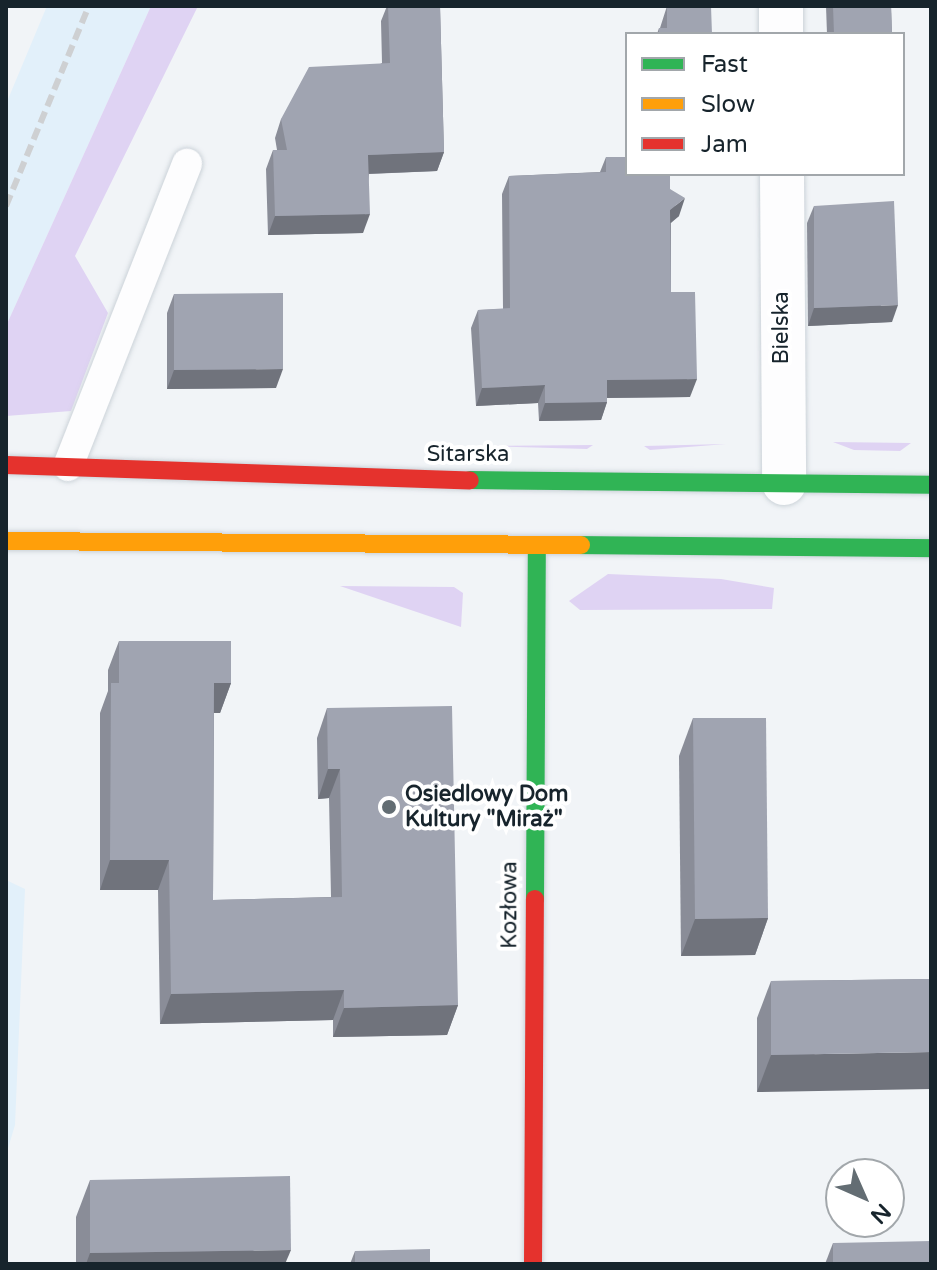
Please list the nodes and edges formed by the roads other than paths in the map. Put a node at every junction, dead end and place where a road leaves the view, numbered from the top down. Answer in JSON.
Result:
{"nodes":[{"id":1,"x":781,"y":6,"type":"edge"},
{"id":2,"x":781,"y":32,"type":"edge"},
{"id":3,"x":187,"y":164,"type":"dead end"},
{"id":4,"x":782,"y":176,"type":"edge"},
{"id":5,"x":6,"y":465,"type":"edge"},
{"id":6,"x":68,"y":466,"type":"junction"},
{"id":7,"x":784,"y":483,"type":"junction"},
{"id":8,"x":931,"y":485,"type":"edge"},
{"id":9,"x":6,"y":541,"type":"edge"},
{"id":10,"x":537,"y":547,"type":"junction"},
{"id":11,"x":931,"y":548,"type":"edge"},
{"id":12,"x":533,"y":1264,"type":"edge"}],
"edges":[{"from":1,"to":2,"type":"street"},
{"from":3,"to":6,"type":"lane"},
{"from":4,"to":7,"type":"street","name":"Bielska"},
{"from":5,"to":6,"type":"street","name":"Sitarska"},
{"from":6,"to":7,"type":"street","name":"Sitarska"},
{"from":7,"to":8,"type":"street","name":"Sitarska"},
{"from":9,"to":10,"type":"street"},
{"from":10,"to":11,"type":"street"},
{"from":10,"to":12,"type":"street","name":"Kozłowa"}]}
